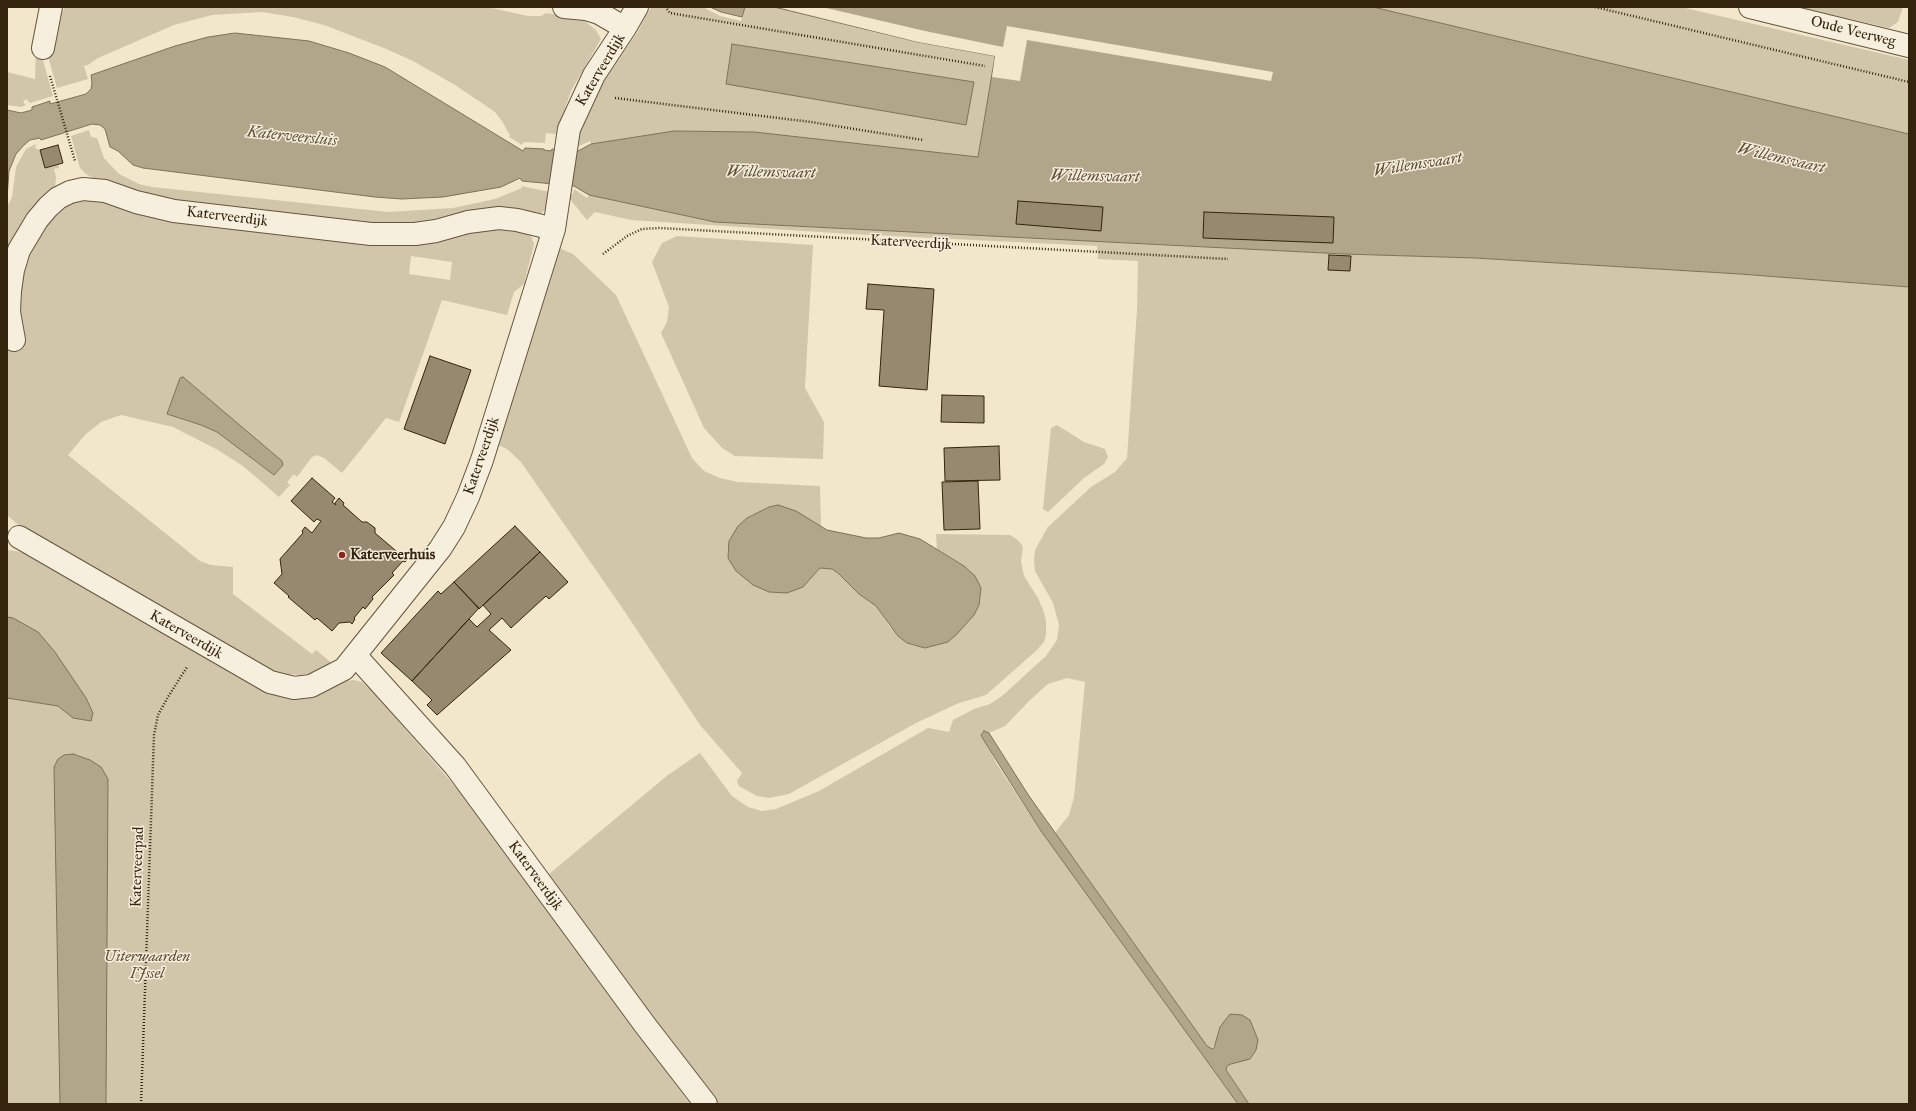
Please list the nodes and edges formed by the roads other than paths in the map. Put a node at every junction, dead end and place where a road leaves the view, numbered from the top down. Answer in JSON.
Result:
{"nodes":[{"id":1,"x":52,"y":7,"type":"edge"},
{"id":2,"x":564,"y":7,"type":"edge"},
{"id":3,"x":637,"y":7,"type":"edge"},
{"id":4,"x":1750,"y":7,"type":"edge"},
{"id":5,"x":625,"y":28,"type":"junction"},
{"id":6,"x":1909,"y":46,"type":"edge"},
{"id":7,"x":43,"y":48,"type":"dead end"},
{"id":8,"x":554,"y":229,"type":"junction"},
{"id":9,"x":14,"y":340,"type":"dead end"},
{"id":10,"x":19,"y":537,"type":"dead end"},
{"id":11,"x":356,"y":656,"type":"junction"},
{"id":12,"x":706,"y":1104,"type":"edge"}],
"edges":[{"from":1,"to":7,"type":"street"},
{"from":2,"to":5,"type":"street","name":"Katerveerdijk"},
{"from":3,"to":5,"type":"street","name":"Katerveerdijk"},
{"from":4,"to":6,"type":"street","name":"Oude Veerweg"},
{"from":5,"to":8,"type":"street","name":"Katerveerdijk"},
{"from":8,"to":9,"type":"street","name":"Katerveerdijk"},
{"from":8,"to":11,"type":"street","name":"Katerveerdijk"},
{"from":10,"to":11,"type":"street","name":"Katerveerdijk"},
{"from":11,"to":12,"type":"street","name":"Katerveerdijk"}]}
